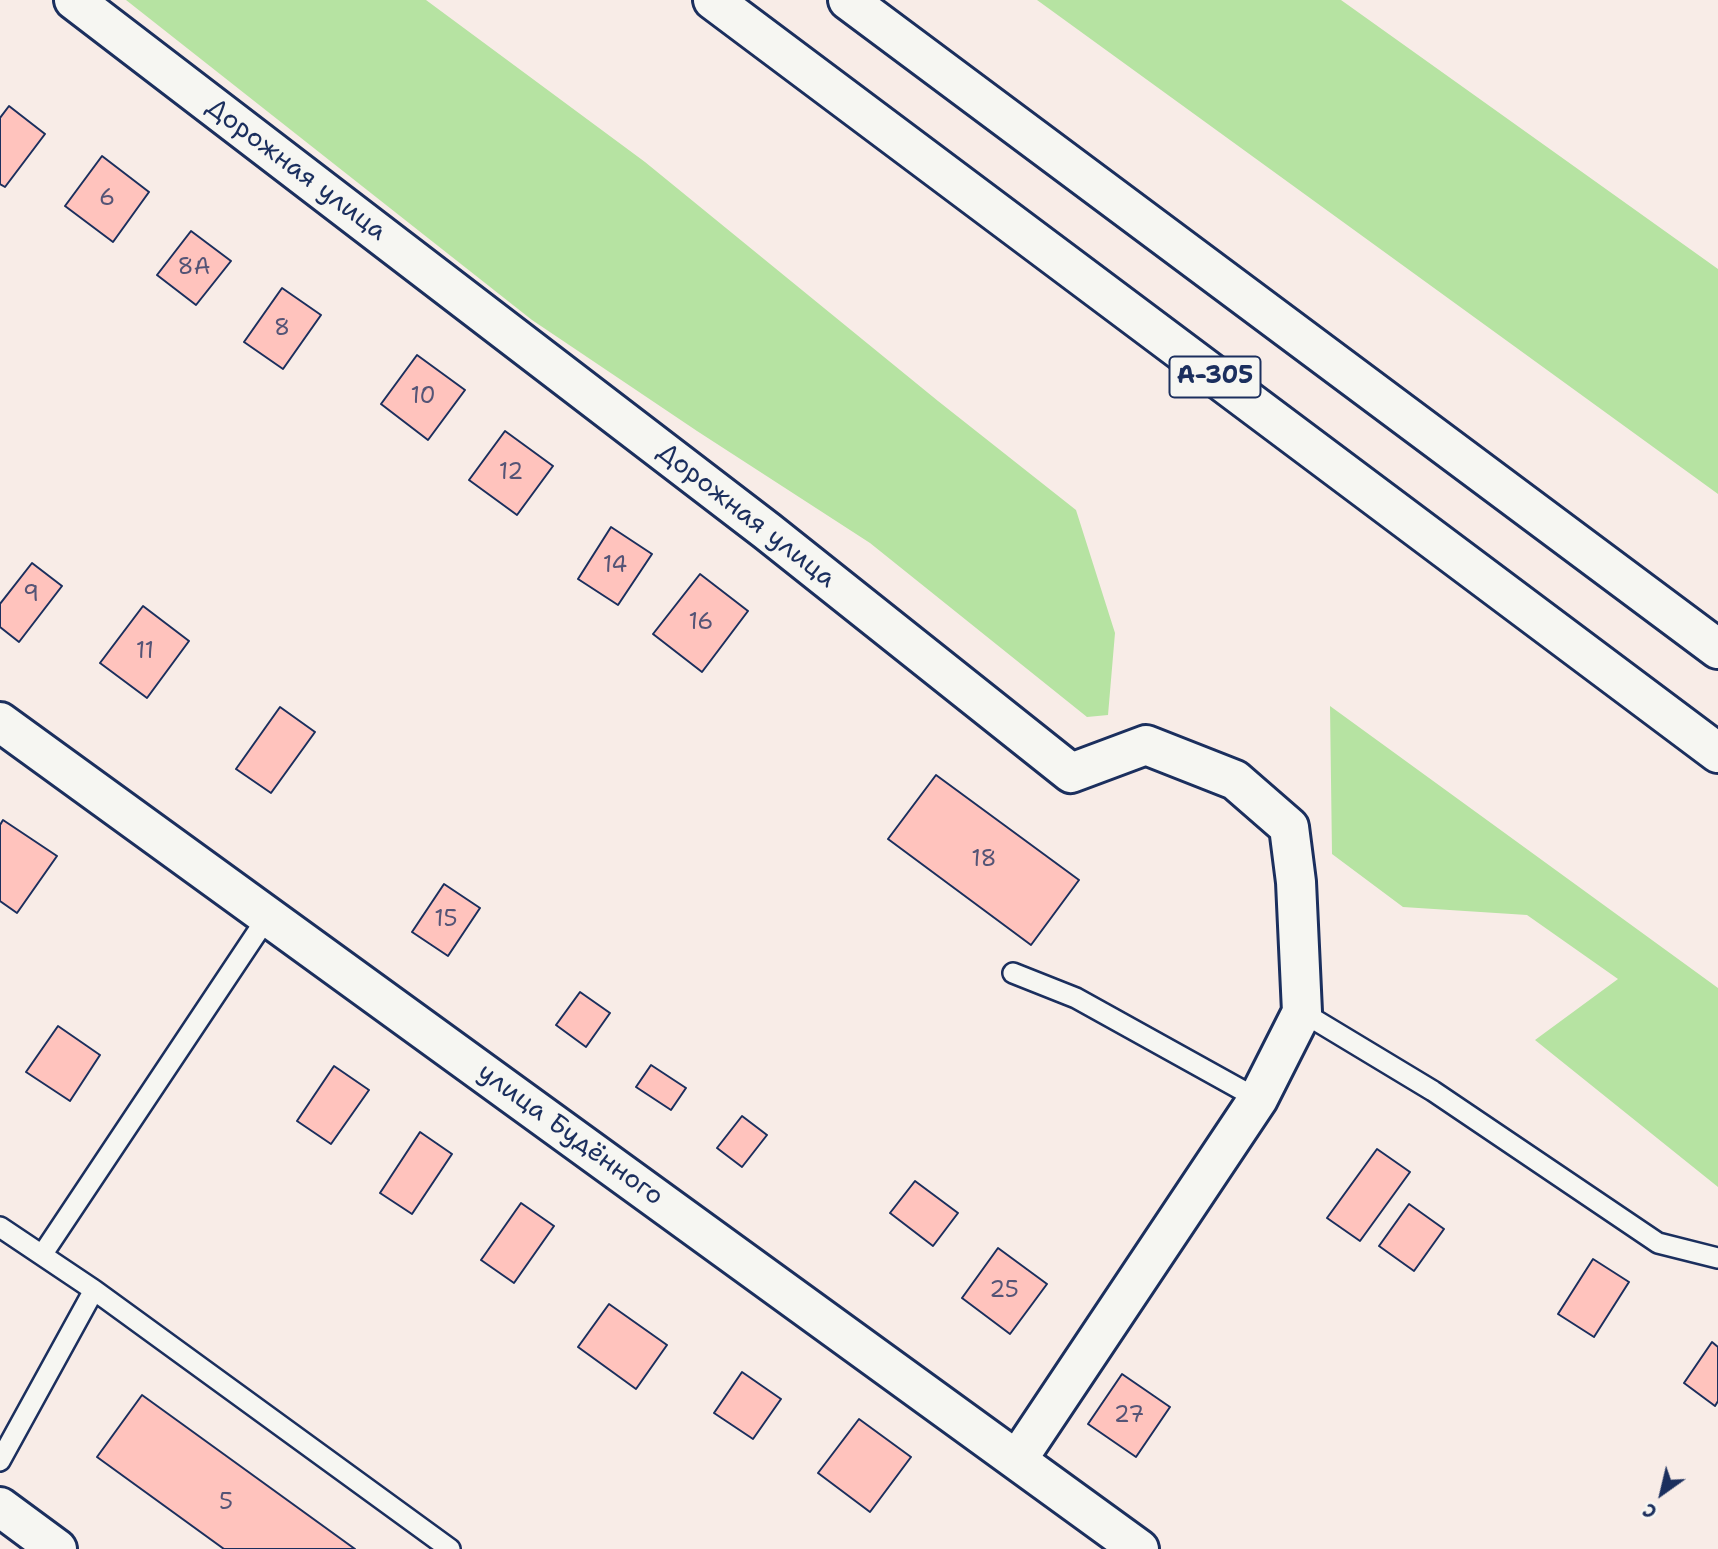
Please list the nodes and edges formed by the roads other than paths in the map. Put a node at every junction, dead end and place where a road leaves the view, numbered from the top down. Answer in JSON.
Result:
{"nodes":[{"id":1,"x":74,"y":0,"type":"edge"},
{"id":2,"x":713,"y":0,"type":"edge"},
{"id":3,"x":848,"y":0,"type":"edge"},
{"id":4,"x":1718,"y":649,"type":"edge"},
{"id":5,"x":0,"y":722,"type":"edge"},
{"id":6,"x":1718,"y":753,"type":"edge"},
{"id":7,"x":268,"y":916,"type":"junction"},
{"id":8,"x":1013,"y":974,"type":"dead end"},
{"id":9,"x":1302,"y":1012,"type":"junction"},
{"id":10,"x":1258,"y":1100,"type":"junction"},
{"id":11,"x":0,"y":1227,"type":"edge"},
{"id":12,"x":42,"y":1255,"type":"junction"},
{"id":13,"x":1718,"y":1258,"type":"edge"},
{"id":14,"x":94,"y":1290,"type":"junction"},
{"id":15,"x":1017,"y":1460,"type":"junction"},
{"id":16,"x":0,"y":1461,"type":"edge"},
{"id":17,"x":0,"y":1507,"type":"edge"},
{"id":18,"x":57,"y":1549,"type":"edge"},
{"id":19,"x":450,"y":1549,"type":"edge"},
{"id":20,"x":1139,"y":1549,"type":"edge"}],
"edges":[{"from":1,"to":9,"type":"main road","name":"Дорожная улица"},
{"from":2,"to":6,"type":"main road","number":"А-305"},
{"from":3,"to":4,"type":"main road","number":"А-305"},
{"from":5,"to":7,"type":"main road","name":"улица Будённого"},
{"from":7,"to":12,"type":"lane"},
{"from":7,"to":15,"type":"main road","name":"улица Будённого"},
{"from":8,"to":10,"type":"lane"},
{"from":9,"to":10,"type":"main road"},
{"from":9,"to":13,"type":"lane"},
{"from":10,"to":15,"type":"main road"},
{"from":11,"to":12,"type":"lane"},
{"from":12,"to":14,"type":"lane"},
{"from":14,"to":16,"type":"lane"},
{"from":14,"to":19,"type":"lane"},
{"from":15,"to":20,"type":"main road","name":"улица Будённого"},
{"from":17,"to":18,"type":"main road"}]}
